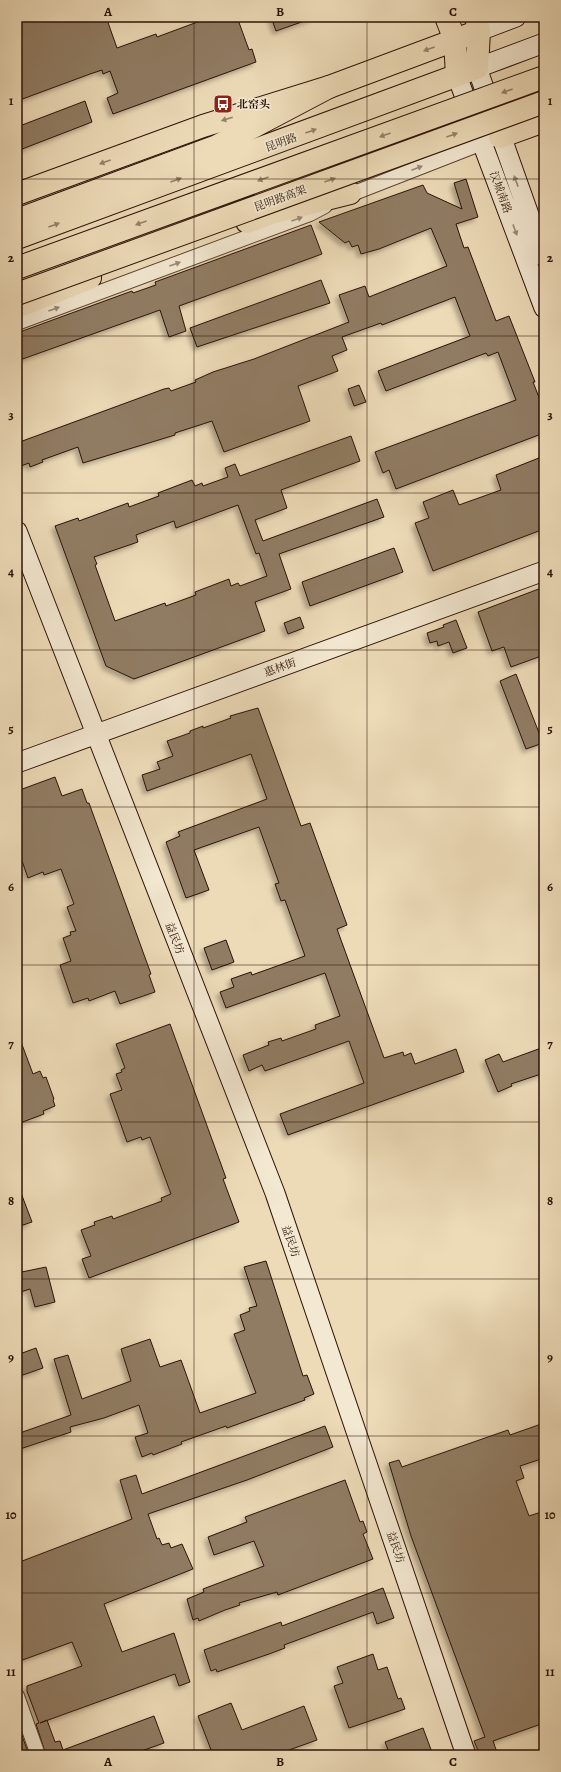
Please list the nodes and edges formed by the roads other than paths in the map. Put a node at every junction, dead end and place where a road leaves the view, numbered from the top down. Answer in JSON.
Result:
{"nodes":[{"id":1,"x":446,"y":17,"type":"edge"},
{"id":2,"x":516,"y":17,"type":"edge"},
{"id":3,"x":478,"y":24,"type":"edge"},
{"id":4,"x":454,"y":40,"type":"junction"},
{"id":5,"x":544,"y":43,"type":"edge"},
{"id":6,"x":467,"y":72,"type":"junction"},
{"id":7,"x":544,"y":78,"type":"edge"},
{"id":8,"x":329,"y":87,"type":"junction"},
{"id":9,"x":544,"y":102,"type":"edge"},
{"id":10,"x":544,"y":121,"type":"edge"},
{"id":11,"x":491,"y":140,"type":"junction"},
{"id":12,"x":350,"y":193,"type":"junction"},
{"id":13,"x":17,"y":194,"type":"edge"},
{"id":14,"x":17,"y":220,"type":"edge"},
{"id":15,"x":17,"y":238,"type":"edge"},
{"id":16,"x":544,"y":257,"type":"edge"},
{"id":17,"x":17,"y":268,"type":"edge"},
{"id":18,"x":17,"y":294,"type":"edge"},
{"id":19,"x":17,"y":307,"type":"edge"},
{"id":20,"x":544,"y":308,"type":"edge"},
{"id":21,"x":17,"y":323,"type":"edge"},
{"id":22,"x":17,"y":531,"type":"edge"},
{"id":23,"x":544,"y":571,"type":"edge"},
{"id":24,"x":95,"y":734,"type":"junction"},
{"id":25,"x":17,"y":763,"type":"edge"},
{"id":26,"x":17,"y":1696,"type":"edge"},
{"id":27,"x":38,"y":1755,"type":"edge"},
{"id":28,"x":466,"y":1755,"type":"edge"}],
"edges":[{"from":1,"to":4,"type":"main road"},
{"from":2,"to":3,"type":"street"},
{"from":3,"to":4,"type":"main road"},
{"from":3,"to":6,"type":"main road"},
{"from":4,"to":6,"type":"main road"},
{"from":4,"to":8,"type":"main road","one_way":true},
{"from":5,"to":6,"type":"street","name":"昆明路"},
{"from":6,"to":11,"type":"street","name":"汉城南路"},
{"from":15,"to":6,"type":"main road","name":"昆明路","one_way":true},
{"from":7,"to":17,"type":"main road","one_way":true,"bridge":true},
{"from":8,"to":13,"type":"main road","one_way":true},
{"from":8,"to":14,"type":"main road"},
{"from":18,"to":9,"type":"main road","name":"昆明路高架","one_way":true,"bridge":true},
{"from":10,"to":11,"type":"main road"},
{"from":12,"to":11,"type":"street","one_way":true},
{"from":16,"to":11,"type":"street","name":"汉城南路","one_way":true},
{"from":11,"to":20,"type":"street","name":"汉城南路","one_way":true},
{"from":12,"to":19,"type":"main road"},
{"from":21,"to":12,"type":"street","one_way":true},
{"from":22,"to":24,"type":"street","name":"益民坊"},
{"from":23,"to":24,"type":"street","name":"惠林街"},
{"from":24,"to":25,"type":"street","name":"惠林街"},
{"from":24,"to":28,"type":"street","name":"益民坊"},
{"from":26,"to":27,"type":"street"}]}
